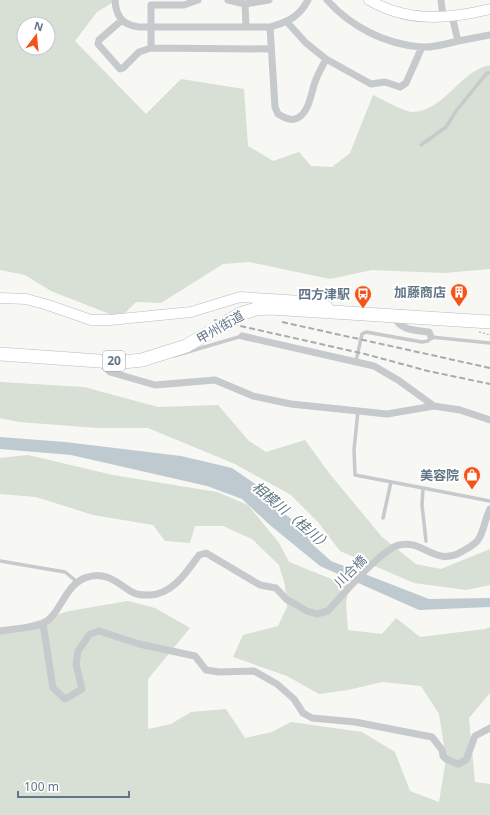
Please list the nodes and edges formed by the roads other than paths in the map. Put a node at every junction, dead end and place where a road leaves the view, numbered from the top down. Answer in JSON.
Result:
{"nodes":[{"id":1,"x":115,"y":0,"type":"edge"},
{"id":2,"x":198,"y":0,"type":"edge"},
{"id":3,"x":228,"y":0,"type":"edge"},
{"id":4,"x":269,"y":0,"type":"edge"},
{"id":5,"x":308,"y":0,"type":"edge"},
{"id":6,"x":327,"y":0,"type":"edge"},
{"id":7,"x":369,"y":0,"type":"edge"},
{"id":8,"x":441,"y":0,"type":"edge"},
{"id":9,"x":245,"y":4,"type":"junction"},
{"id":10,"x":490,"y":9,"type":"edge"},
{"id":11,"x":448,"y":17,"type":"junction"},
{"id":12,"x":122,"y":20,"type":"junction"},
{"id":13,"x":287,"y":22,"type":"junction"},
{"id":14,"x":151,"y":27,"type":"junction"},
{"id":15,"x":246,"y":27,"type":"junction"},
{"id":16,"x":270,"y":27,"type":"junction"},
{"id":17,"x":490,"y":35,"type":"edge"},
{"id":18,"x":458,"y":42,"type":"junction"},
{"id":19,"x":422,"y":47,"type":"junction"},
{"id":20,"x":151,"y":48,"type":"junction"},
{"id":21,"x":270,"y":48,"type":"junction"},
{"id":22,"x":326,"y":59,"type":"junction"},
{"id":23,"x":490,"y":72,"type":"edge"},
{"id":24,"x":421,"y":145,"type":"dead end"},
{"id":25,"x":0,"y":298,"type":"edge"},
{"id":26,"x":331,"y":313,"type":"junction"},
{"id":27,"x":395,"y":317,"type":"junction"},
{"id":28,"x":490,"y":322,"type":"edge"},
{"id":29,"x":242,"y":336,"type":"joint"},
{"id":30,"x":431,"y":337,"type":"junction"},
{"id":31,"x":490,"y":343,"type":"edge"},
{"id":32,"x":0,"y":354,"type":"edge"},
{"id":33,"x":163,"y":355,"type":"junction"},
{"id":34,"x":99,"y":361,"type":"junction"},
{"id":35,"x":356,"y":361,"type":"junction"},
{"id":36,"x":434,"y":406,"type":"junction"},
{"id":37,"x":358,"y":410,"type":"junction"},
{"id":38,"x":490,"y":420,"type":"edge"},
{"id":39,"x":391,"y":482,"type":"junction"},
{"id":40,"x":423,"y":488,"type":"junction"},
{"id":41,"x":490,"y":501,"type":"edge"},
{"id":42,"x":490,"y":509,"type":"edge"},
{"id":43,"x":383,"y":518,"type":"dead end"},
{"id":44,"x":426,"y":541,"type":"dead end"},
{"id":45,"x":0,"y":561,"type":"edge"},
{"id":46,"x":76,"y":581,"type":"junction"},
{"id":47,"x":43,"y":624,"type":"junction"},
{"id":48,"x":0,"y":631,"type":"edge"},
{"id":49,"x":490,"y":728,"type":"edge"}],
"edges":[{"from":1,"to":12,"type":"street"},
{"from":2,"to":14,"type":"street"},
{"from":3,"to":9,"type":"street"},
{"from":4,"to":9,"type":"street"},
{"from":5,"to":13,"type":"street"},
{"from":6,"to":19,"type":"street"},
{"from":7,"to":11,"type":"main road"},
{"from":8,"to":11,"type":"street"},
{"from":9,"to":15,"type":"street"},
{"from":10,"to":11,"type":"main road"},
{"from":11,"to":18,"type":"street"},
{"from":12,"to":14,"type":"street"},
{"from":12,"to":20,"type":"street"},
{"from":13,"to":16,"type":"street"},
{"from":13,"to":22,"type":"street"},
{"from":14,"to":15,"type":"street"},
{"from":14,"to":20,"type":"street"},
{"from":15,"to":16,"type":"street"},
{"from":16,"to":21,"type":"street"},
{"from":17,"to":18,"type":"street"},
{"from":18,"to":19,"type":"street"},
{"from":19,"to":22,"type":"street"},
{"from":20,"to":21,"type":"street"},
{"from":21,"to":22,"type":"street"},
{"from":23,"to":24,"type":"lane"},
{"from":25,"to":26,"type":"main road"},
{"from":26,"to":27,"type":"highway","name":"甲州街道","number":"20"},
{"from":26,"to":33,"type":"highway","name":"甲州街道","number":"20","bridge":true},
{"from":27,"to":28,"type":"highway","name":"甲州街道","number":"20"},
{"from":27,"to":30,"type":"street"},
{"from":29,"to":33,"type":"lane"},
{"from":29,"to":35,"type":"street"},
{"from":30,"to":31,"type":"lane"},
{"from":30,"to":35,"type":"lane"},
{"from":32,"to":34,"type":"highway","name":"甲州街道","number":"20"},
{"from":33,"to":34,"type":"highway","name":"甲州街道","number":"20"},
{"from":34,"to":37,"type":"street"},
{"from":35,"to":36,"type":"street"},
{"from":36,"to":37,"type":"street"},
{"from":36,"to":38,"type":"street"},
{"from":37,"to":39,"type":"lane"},
{"from":39,"to":40,"type":"lane"},
{"from":39,"to":43,"type":"lane"},
{"from":40,"to":41,"type":"lane"},
{"from":40,"to":44,"type":"lane"},
{"from":42,"to":46,"type":"street","name":"川合橋"},
{"from":45,"to":46,"type":"lane"},
{"from":46,"to":47,"type":"street"},
{"from":47,"to":48,"type":"street"},
{"from":47,"to":49,"type":"street"}]}
